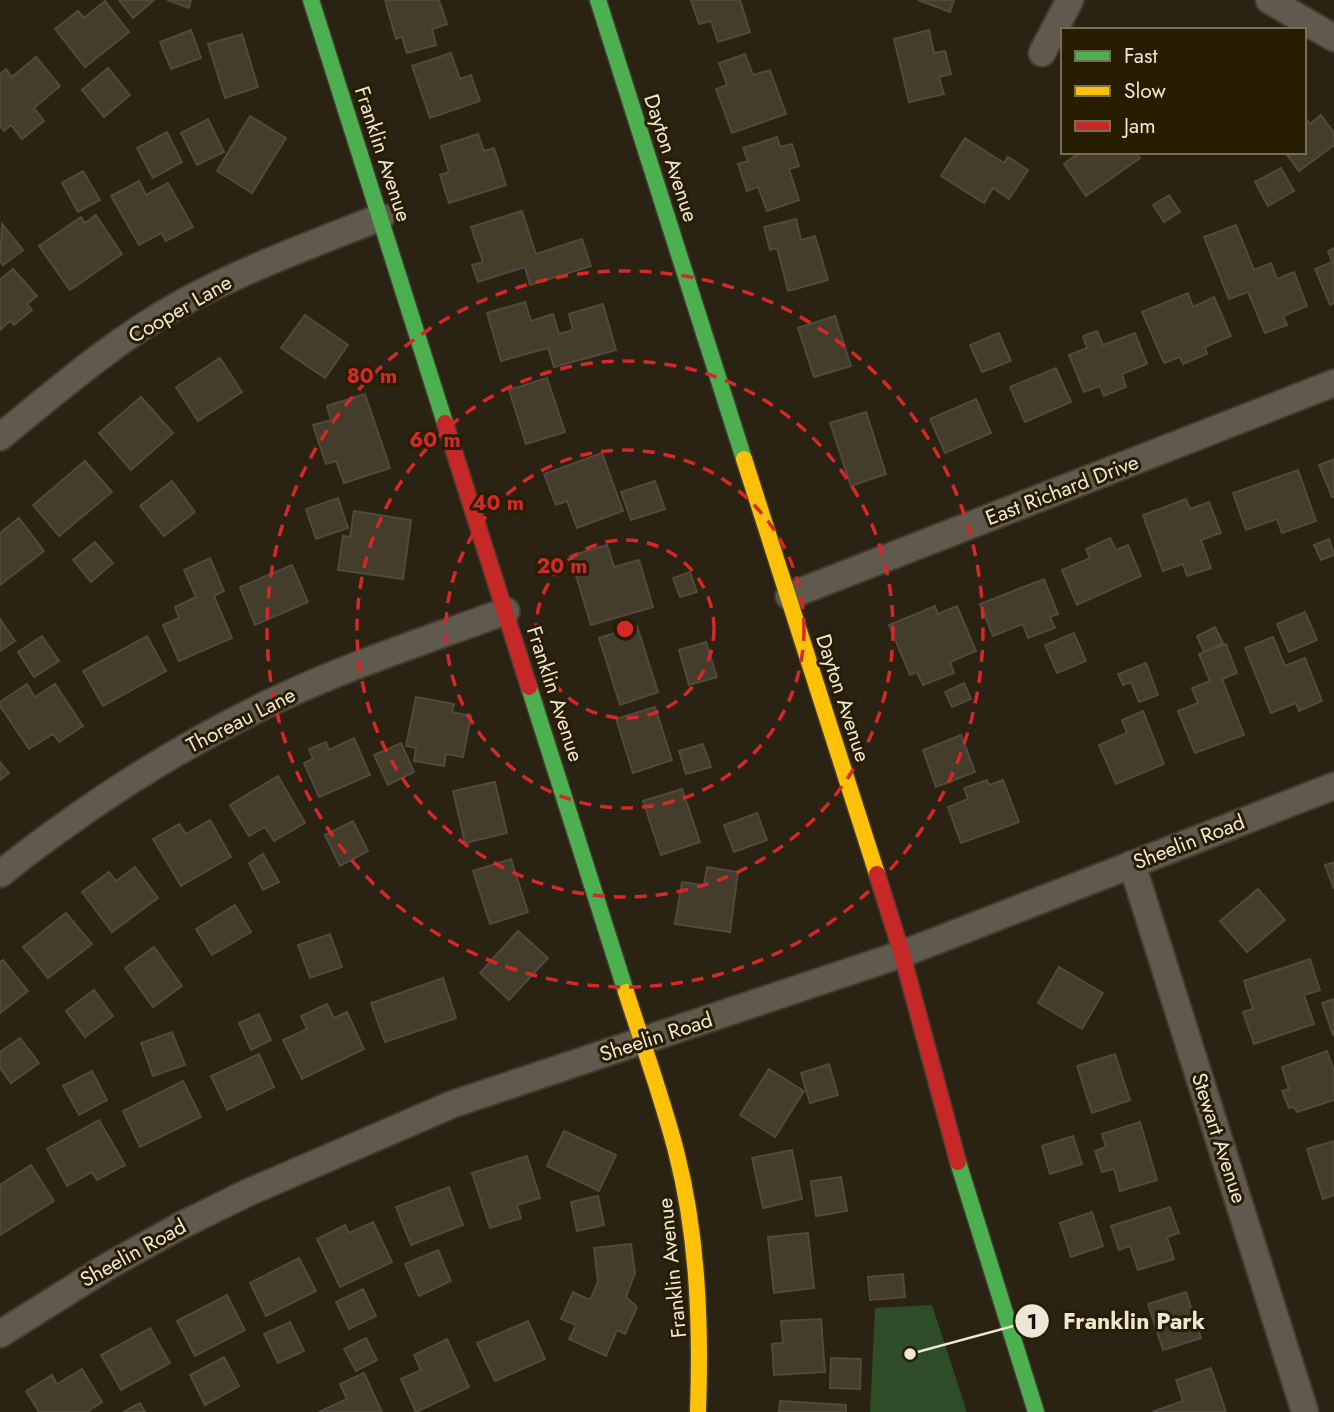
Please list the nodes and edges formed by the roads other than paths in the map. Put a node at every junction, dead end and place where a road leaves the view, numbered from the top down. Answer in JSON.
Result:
{"nodes":[{"id":1,"x":312,"y":0,"type":"edge"},
{"id":2,"x":598,"y":0,"type":"edge"},
{"id":3,"x":1070,"y":0,"type":"edge"},
{"id":4,"x":1269,"y":0,"type":"edge"},
{"id":5,"x":1334,"y":38,"type":"edge"},
{"id":6,"x":1042,"y":53,"type":"dead end"},
{"id":7,"x":381,"y":217,"type":"junction"},
{"id":8,"x":1334,"y":383,"type":"edge"},
{"id":9,"x":0,"y":437,"type":"edge"},
{"id":10,"x":789,"y":596,"type":"junction"},
{"id":11,"x":506,"y":611,"type":"junction"},
{"id":12,"x":1334,"y":786,"type":"edge"},
{"id":13,"x":1132,"y":864,"type":"junction"},
{"id":14,"x":0,"y":874,"type":"edge"},
{"id":15,"x":902,"y":954,"type":"junction"},
{"id":16,"x":643,"y":1042,"type":"junction"},
{"id":17,"x":0,"y":1334,"type":"edge"},
{"id":18,"x":698,"y":1412,"type":"edge"},
{"id":19,"x":1037,"y":1412,"type":"edge"},
{"id":20,"x":1305,"y":1412,"type":"edge"}],
"edges":[{"from":1,"to":7,"type":"main road","name":"Franklin Avenue"},
{"from":2,"to":10,"type":"main road","name":"Dayton Avenue"},
{"from":3,"to":6,"type":"street"},
{"from":4,"to":5,"type":"street"},
{"from":7,"to":9,"type":"street","name":"Cooper Lane"},
{"from":7,"to":11,"type":"main road","name":"Franklin Avenue"},
{"from":8,"to":10,"type":"street","name":"East Richard Drive"},
{"from":10,"to":15,"type":"main road","name":"Dayton Avenue"},
{"from":11,"to":14,"type":"street","name":"Thoreau Lane"},
{"from":11,"to":16,"type":"main road","name":"Franklin Avenue"},
{"from":12,"to":13,"type":"street","name":"Sheelin Road"},
{"from":13,"to":15,"type":"street","name":"Sheelin Road"},
{"from":13,"to":20,"type":"street","name":"Stewart Avenue"},
{"from":15,"to":16,"type":"street","name":"Sheelin Road"},
{"from":15,"to":19,"type":"main road","name":"Dayton Avenue"},
{"from":16,"to":17,"type":"street","name":"Sheelin Road"},
{"from":16,"to":18,"type":"main road","name":"Franklin Avenue"}]}
